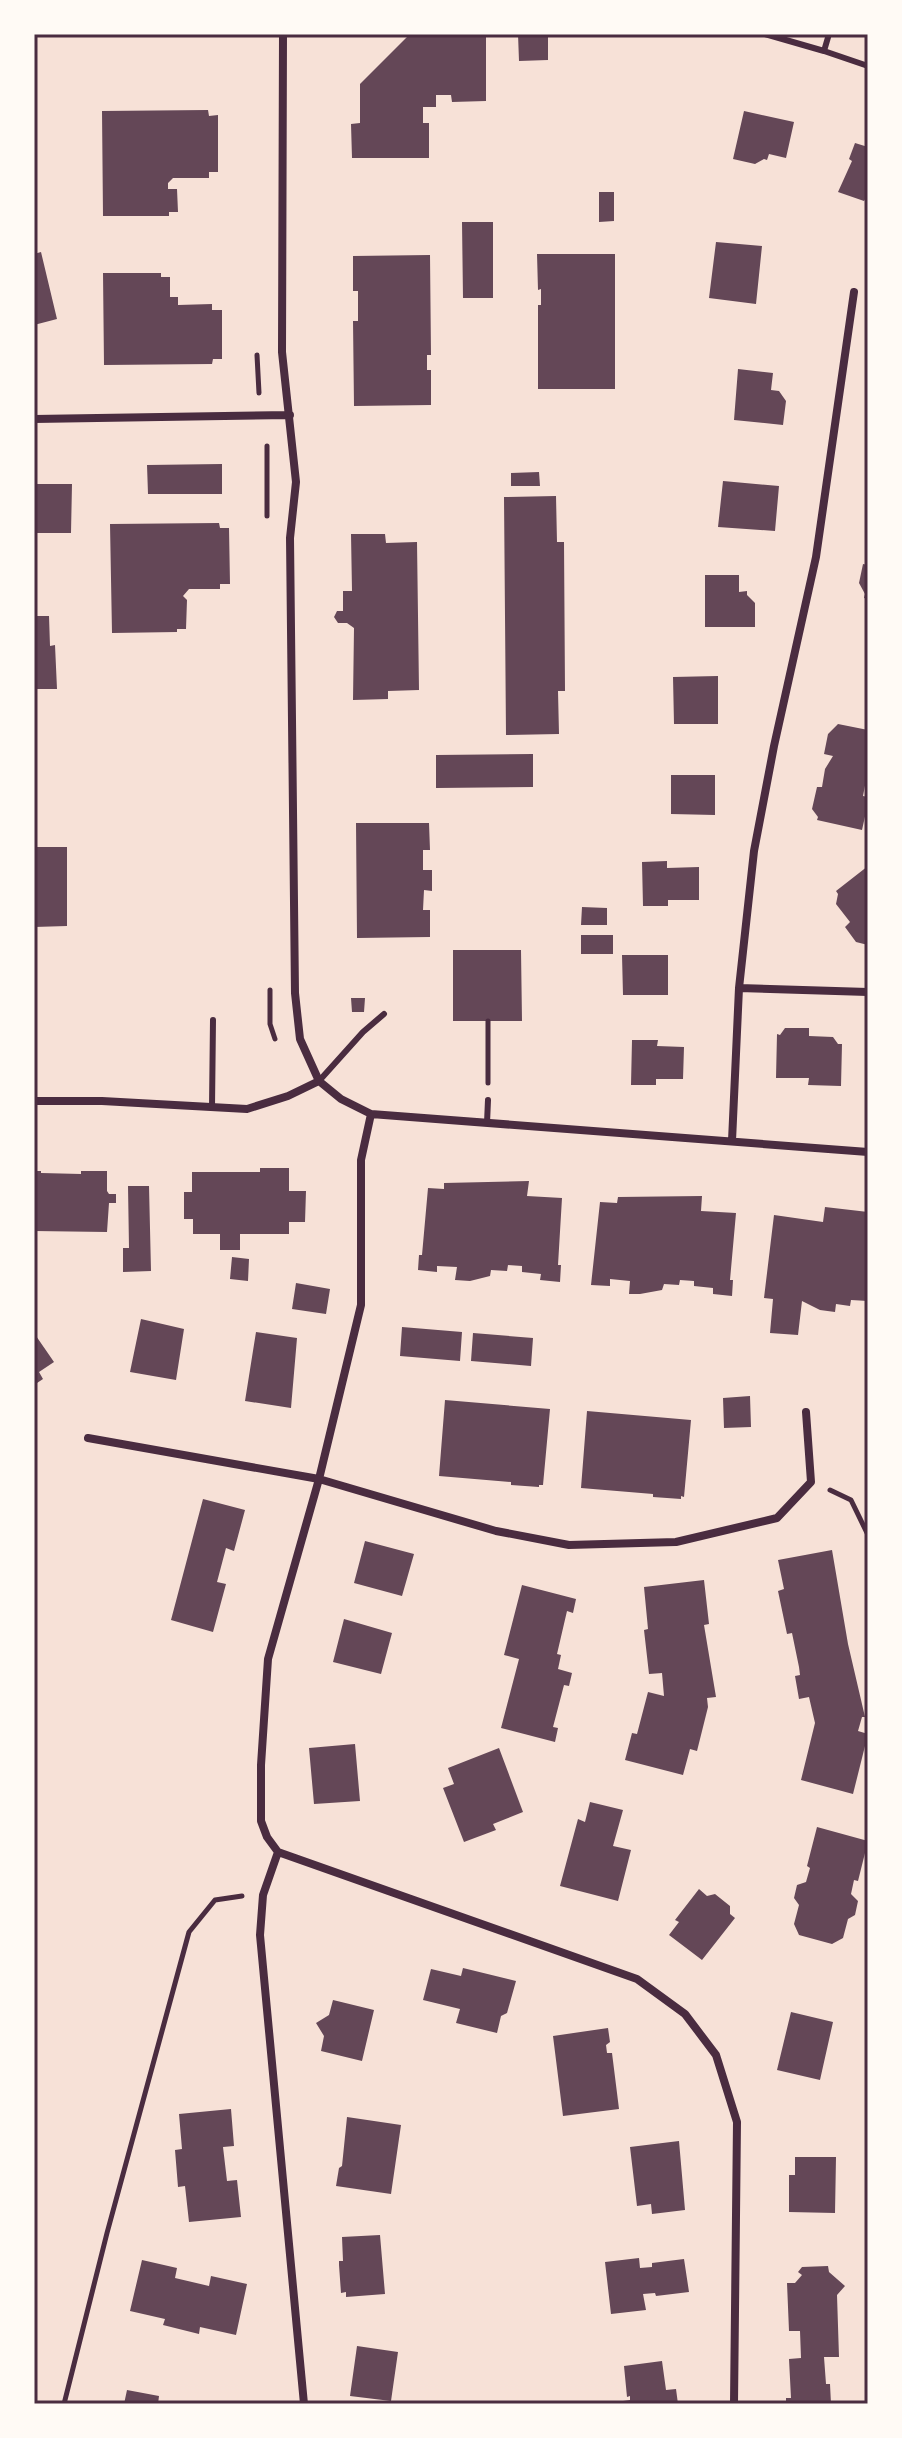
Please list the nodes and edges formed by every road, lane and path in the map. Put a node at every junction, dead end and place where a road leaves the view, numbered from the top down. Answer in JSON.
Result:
{"nodes":[{"id":1,"x":283,"y":34,"type":"edge"},
{"id":2,"x":765,"y":34,"type":"edge"},
{"id":3,"x":829,"y":34,"type":"edge"},
{"id":4,"x":824,"y":51,"type":"junction"},
{"id":5,"x":868,"y":66,"type":"edge"},
{"id":6,"x":854,"y":292,"type":"dead end"},
{"id":7,"x":290,"y":415,"type":"junction"},
{"id":8,"x":34,"y":419,"type":"edge"},
{"id":9,"x":739,"y":988,"type":"junction"},
{"id":10,"x":868,"y":992,"type":"edge"},
{"id":11,"x":384,"y":1014,"type":"dead end"},
{"id":12,"x":213,"y":1020,"type":"dead end"},
{"id":13,"x":488,"y":1021,"type":"dead end"},
{"id":14,"x":319,"y":1081,"type":"junction"},
{"id":15,"x":488,"y":1100,"type":"joint"},
{"id":16,"x":34,"y":1101,"type":"edge"},
{"id":17,"x":212,"y":1107,"type":"junction"},
{"id":18,"x":371,"y":1114,"type":"junction"},
{"id":19,"x":487,"y":1123,"type":"junction"},
{"id":20,"x":732,"y":1141,"type":"junction"},
{"id":21,"x":868,"y":1152,"type":"edge"},
{"id":22,"x":806,"y":1412,"type":"dead end"},
{"id":23,"x":88,"y":1438,"type":"dead end"},
{"id":24,"x":319,"y":1479,"type":"junction"},
{"id":25,"x":811,"y":1482,"type":"junction"},
{"id":26,"x":868,"y":1535,"type":"edge"},
{"id":27,"x":278,"y":1852,"type":"junction"},
{"id":28,"x":263,"y":1895,"type":"junction"},
{"id":29,"x":64,"y":2404,"type":"edge"},
{"id":30,"x":304,"y":2404,"type":"edge"},
{"id":31,"x":734,"y":2404,"type":"edge"}],
"edges":[{"from":1,"to":7,"type":"street"},
{"from":2,"to":4,"type":"lane"},
{"from":3,"to":4,"type":"lane"},
{"from":4,"to":5,"type":"lane"},
{"from":6,"to":9,"type":"street"},
{"from":7,"to":8,"type":"street"},
{"from":7,"to":14,"type":"street"},
{"from":9,"to":10,"type":"street"},
{"from":9,"to":20,"type":"street"},
{"from":11,"to":14,"type":"lane"},
{"from":12,"to":17,"type":"lane"},
{"from":13,"to":15,"type":"path"},
{"from":14,"to":17,"type":"street"},
{"from":14,"to":18,"type":"street"},
{"from":15,"to":19,"type":"lane"},
{"from":16,"to":17,"type":"street"},
{"from":18,"to":19,"type":"street"},
{"from":18,"to":24,"type":"street"},
{"from":19,"to":20,"type":"street"},
{"from":20,"to":21,"type":"street"},
{"from":22,"to":25,"type":"street"},
{"from":23,"to":24,"type":"street"},
{"from":24,"to":25,"type":"street"},
{"from":24,"to":27,"type":"street"},
{"from":25,"to":26,"type":"path"},
{"from":27,"to":28,"type":"street"},
{"from":27,"to":31,"type":"street"},
{"from":28,"to":29,"type":"path"},
{"from":28,"to":30,"type":"street"}]}
